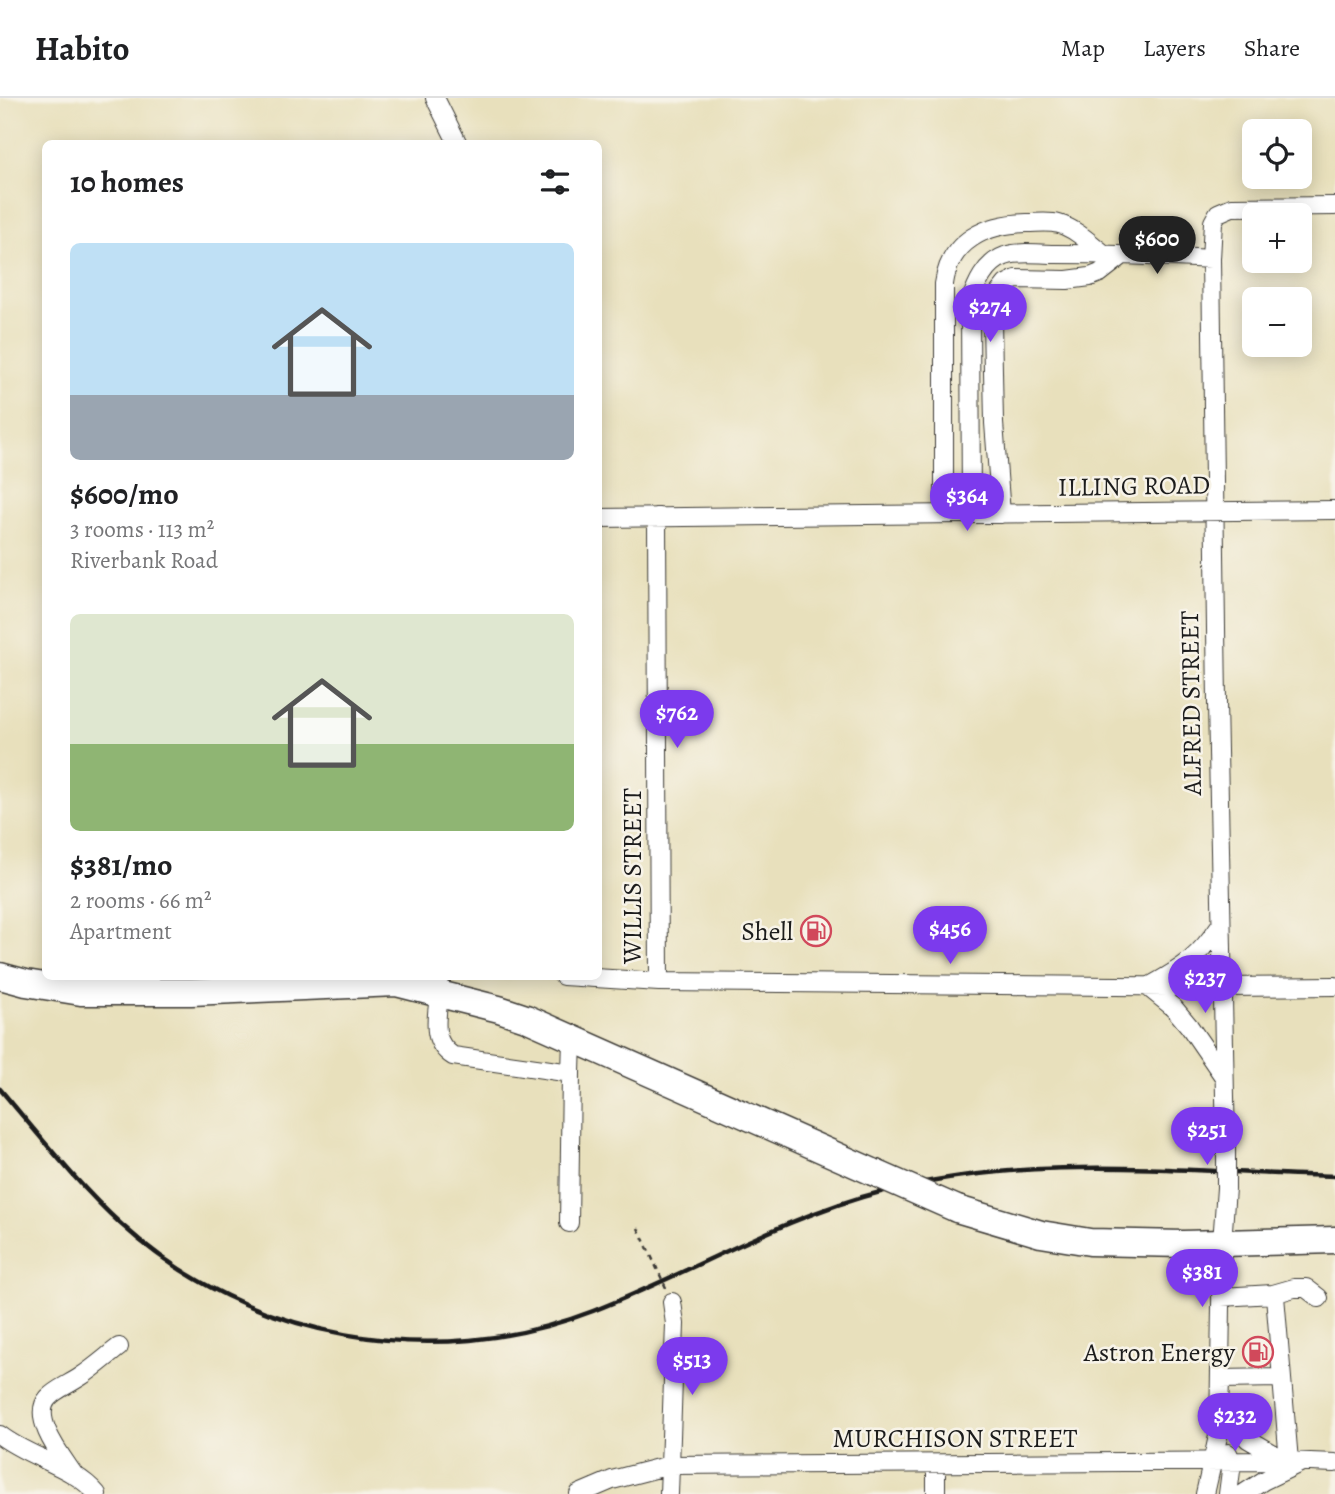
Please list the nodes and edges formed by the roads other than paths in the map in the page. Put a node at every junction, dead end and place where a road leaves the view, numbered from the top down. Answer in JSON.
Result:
{"nodes":[{"id":1,"x":435,"y":98,"type":"edge"},
{"id":2,"x":456,"y":140,"type":"edge"},
{"id":3,"x":1335,"y":206,"type":"edge"},
{"id":4,"x":1114,"y":254,"type":"junction"},
{"id":5,"x":1211,"y":259,"type":"junction"},
{"id":6,"x":1335,"y":510,"type":"edge"},
{"id":7,"x":1214,"y":511,"type":"junction"},
{"id":8,"x":1002,"y":513,"type":"junction"},
{"id":9,"x":944,"y":514,"type":"junction"},
{"id":10,"x":971,"y":514,"type":"junction"},
{"id":11,"x":657,"y":517,"type":"junction"},
{"id":12,"x":602,"y":518,"type":"edge"},
{"id":13,"x":1221,"y":924,"type":"junction"},
{"id":14,"x":0,"y":976,"type":"edge"},
{"id":15,"x":602,"y":978,"type":"edge"},
{"id":16,"x":356,"y":981,"type":"edge"},
{"id":17,"x":659,"y":982,"type":"junction"},
{"id":18,"x":183,"y":984,"type":"edge"},
{"id":19,"x":440,"y":986,"type":"edge"},
{"id":20,"x":1335,"y":986,"type":"edge"},
{"id":21,"x":1148,"y":987,"type":"junction"},
{"id":22,"x":1222,"y":987,"type":"junction"},
{"id":23,"x":572,"y":1039,"type":"junction"},
{"id":24,"x":571,"y":1073,"type":"junction"},
{"id":25,"x":1224,"y":1077,"type":"junction"},
{"id":26,"x":569,"y":1223,"type":"dead end"},
{"id":27,"x":1335,"y":1240,"type":"edge"},
{"id":28,"x":1222,"y":1242,"type":"junction"},
{"id":29,"x":1273,"y":1294,"type":"junction"},
{"id":30,"x":670,"y":1296,"type":"road end"},
{"id":31,"x":1221,"y":1297,"type":"junction"},
{"id":32,"x":1319,"y":1298,"type":"dead end"},
{"id":33,"x":118,"y":1347,"type":"dead end"},
{"id":34,"x":1282,"y":1378,"type":"junction"},
{"id":35,"x":1220,"y":1379,"type":"junction"},
{"id":36,"x":1219,"y":1404,"type":"junction"},
{"id":37,"x":1219,"y":1432,"type":"junction"},
{"id":38,"x":0,"y":1435,"type":"edge"},
{"id":39,"x":1291,"y":1461,"type":"junction"},
{"id":40,"x":1232,"y":1462,"type":"junction"},
{"id":41,"x":1213,"y":1463,"type":"junction"},
{"id":42,"x":1335,"y":1463,"type":"edge"},
{"id":43,"x":936,"y":1464,"type":"junction"},
{"id":44,"x":670,"y":1465,"type":"junction"},
{"id":45,"x":74,"y":1475,"type":"junction"},
{"id":46,"x":97,"y":1494,"type":"edge"},
{"id":47,"x":579,"y":1494,"type":"edge"},
{"id":48,"x":669,"y":1494,"type":"edge"},
{"id":49,"x":936,"y":1494,"type":"edge"},
{"id":50,"x":1205,"y":1494,"type":"edge"},
{"id":51,"x":1228,"y":1494,"type":"edge"},
{"id":52,"x":1243,"y":1494,"type":"edge"}],
"edges":[{"from":1,"to":2,"type":"street"},
{"from":3,"to":5,"type":"street","name":"ALFRED STREET"},
{"from":4,"to":5,"type":"street"},
{"from":4,"to":8,"type":"street"},
{"from":4,"to":9,"type":"street"},
{"from":4,"to":10,"type":"street"},
{"from":5,"to":7,"type":"street","name":"ALFRED STREET"},
{"from":6,"to":7,"type":"street","name":"ILLING ROAD"},
{"from":7,"to":8,"type":"street","name":"ILLING ROAD"},
{"from":7,"to":13,"type":"street","name":"ALFRED STREET"},
{"from":8,"to":10,"type":"street","name":"ILLING ROAD"},
{"from":9,"to":10,"type":"street","name":"ILLING ROAD"},
{"from":9,"to":11,"type":"street","name":"ILLING ROAD"},
{"from":11,"to":12,"type":"street","name":"ILLING ROAD"},
{"from":11,"to":17,"type":"street","name":"WILLIS STREET"},
{"from":13,"to":21,"type":"street"},
{"from":13,"to":22,"type":"street","name":"ALFRED STREET"},
{"from":14,"to":18,"type":"highway"},
{"from":15,"to":17,"type":"street"},
{"from":16,"to":18,"type":"highway"},
{"from":16,"to":19,"type":"highway"},
{"from":17,"to":21,"type":"street"},
{"from":19,"to":23,"type":"highway"},
{"from":19,"to":24,"type":"street"},
{"from":20,"to":22,"type":"street"},
{"from":21,"to":22,"type":"street"},
{"from":21,"to":25,"type":"street"},
{"from":22,"to":25,"type":"street","name":"ALFRED STREET"},
{"from":23,"to":24,"type":"street"},
{"from":23,"to":28,"type":"highway","bridge":true},
{"from":24,"to":26,"type":"street"},
{"from":25,"to":28,"type":"street","name":"ALFRED STREET","bridge":true},
{"from":27,"to":28,"type":"highway"},
{"from":28,"to":31,"type":"street","name":"ALFRED STREET"},
{"from":29,"to":31,"type":"street"},
{"from":29,"to":32,"type":"street"},
{"from":29,"to":34,"type":"street"},
{"from":30,"to":44,"type":"street"},
{"from":31,"to":35,"type":"street","name":"ALFRED STREET"},
{"from":33,"to":45,"type":"street"},
{"from":34,"to":35,"type":"street"},
{"from":34,"to":39,"type":"street"},
{"from":35,"to":36,"type":"street","name":"ALFRED STREET"},
{"from":36,"to":37,"type":"street","name":"ALFRED STREET"},
{"from":36,"to":39,"type":"street"},
{"from":37,"to":40,"type":"street"},
{"from":37,"to":41,"type":"street"},
{"from":38,"to":45,"type":"street"},
{"from":39,"to":40,"type":"street","name":"MURCHISON STREET"},
{"from":39,"to":42,"type":"street","name":"MURCHISON STREET"},
{"from":39,"to":52,"type":"street"},
{"from":40,"to":41,"type":"street","name":"MURCHISON STREET"},
{"from":40,"to":51,"type":"street"},
{"from":41,"to":43,"type":"street","name":"MURCHISON STREET"},
{"from":41,"to":50,"type":"street"},
{"from":43,"to":44,"type":"street","name":"MURCHISON STREET"},
{"from":43,"to":49,"type":"street"},
{"from":44,"to":47,"type":"street","name":"MURCHISON STREET"},
{"from":44,"to":48,"type":"street"},
{"from":45,"to":46,"type":"street"}]}
